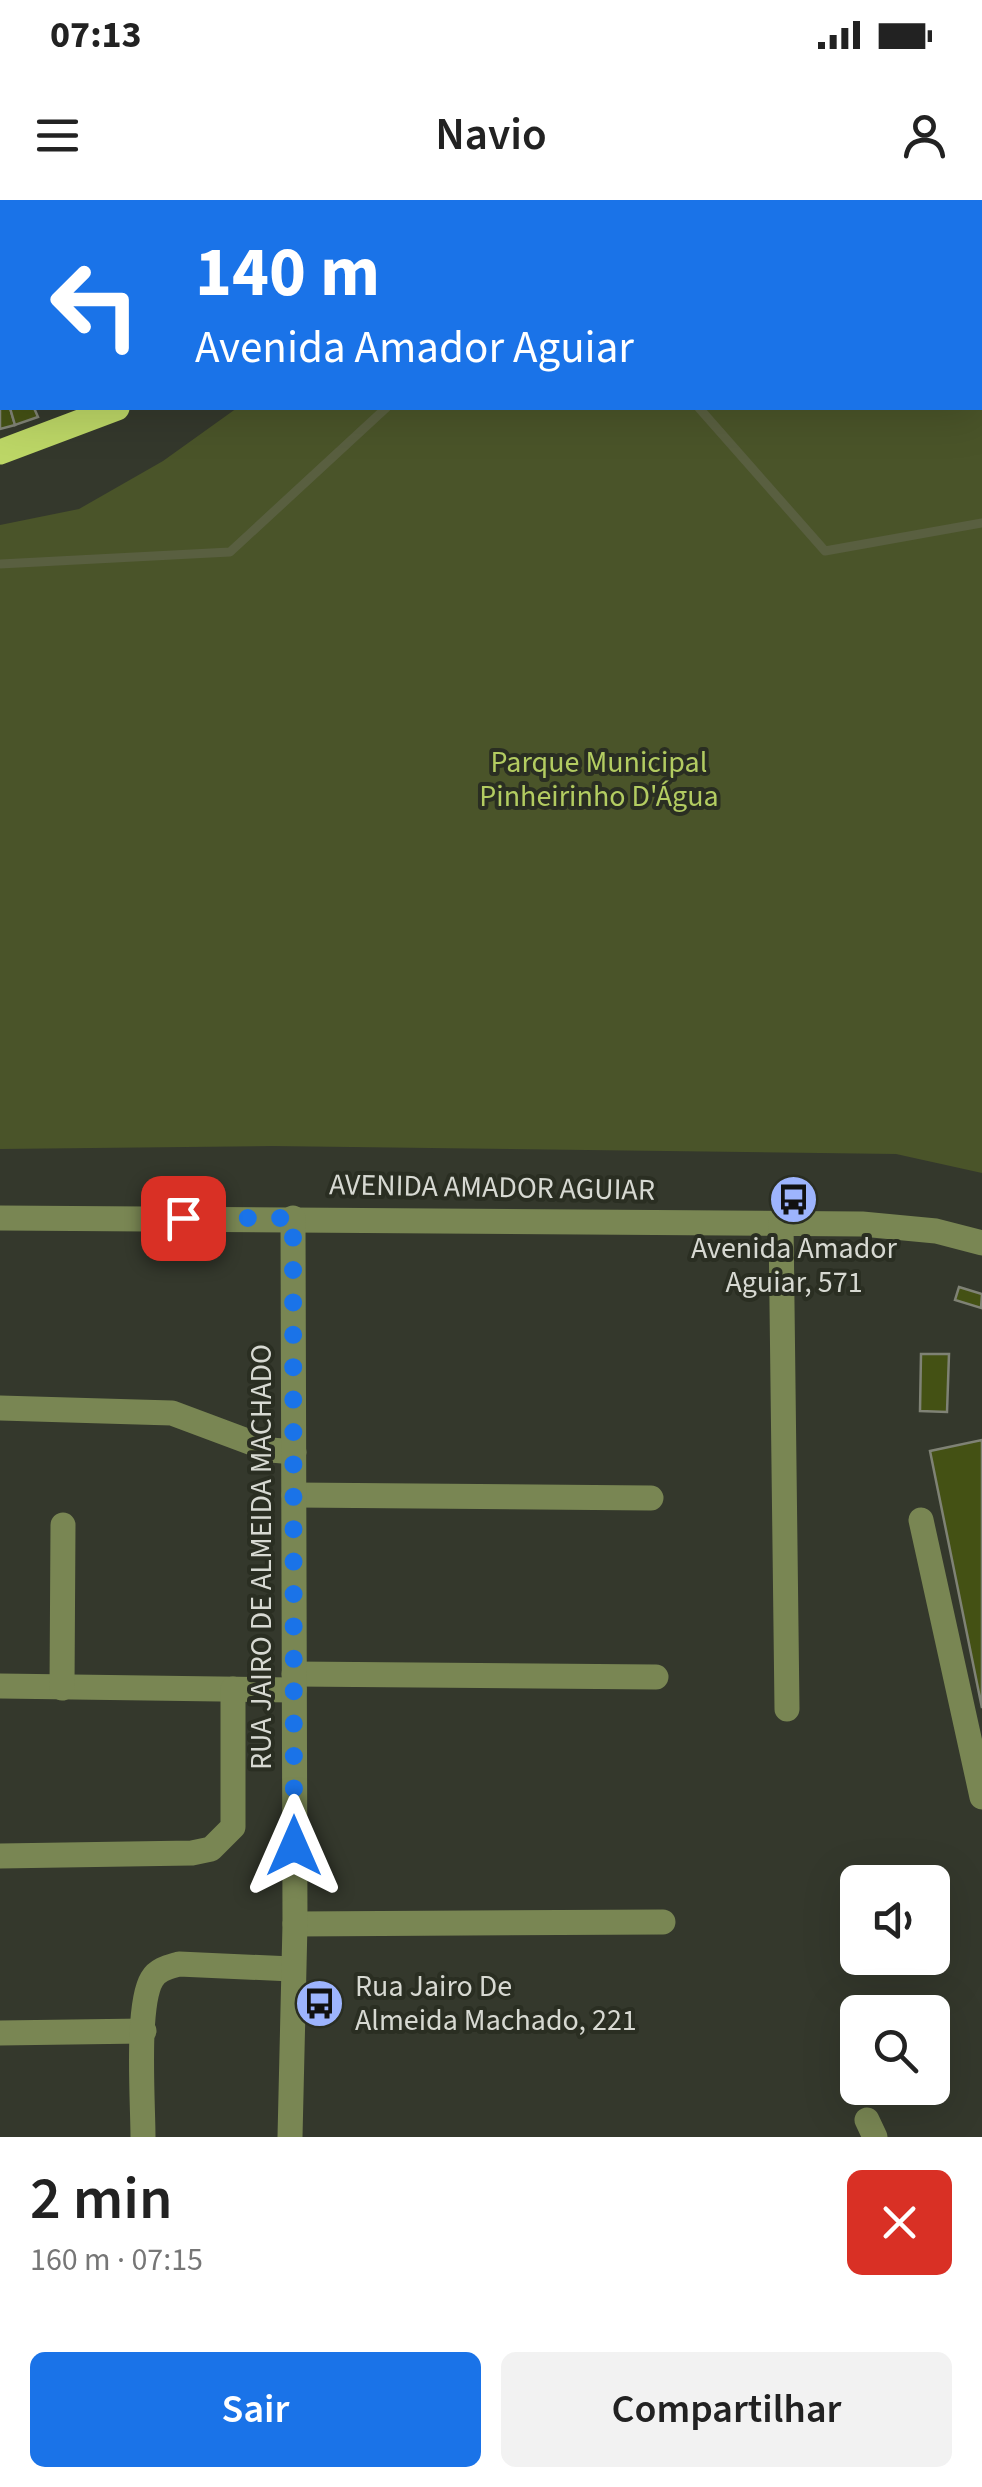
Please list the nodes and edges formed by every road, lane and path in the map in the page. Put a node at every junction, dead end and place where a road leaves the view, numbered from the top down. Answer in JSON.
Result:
{"nodes":[{"id":1,"x":112,"y":410,"type":"edge"},
{"id":2,"x":0,"y":452,"type":"edge"},
{"id":3,"x":0,"y":1218,"type":"edge"},
{"id":4,"x":293,"y":1218,"type":"junction"},
{"id":5,"x":782,"y":1224,"type":"junction"},
{"id":6,"x":982,"y":1244,"type":"edge"},
{"id":7,"x":0,"y":1408,"type":"edge"},
{"id":8,"x":294,"y":1452,"type":"junction"},
{"id":9,"x":294,"y":1495,"type":"junction"},
{"id":10,"x":651,"y":1498,"type":"dead end"},
{"id":11,"x":921,"y":1520,"type":"dead end"},
{"id":12,"x":63,"y":1525,"type":"dead end"},
{"id":13,"x":656,"y":1676,"type":"dead end"},
{"id":14,"x":294,"y":1682,"type":"junction"},
{"id":15,"x":0,"y":1686,"type":"edge"},
{"id":16,"x":62,"y":1688,"type":"junction"},
{"id":17,"x":233,"y":1689,"type":"junction"},
{"id":18,"x":787,"y":1708,"type":"dead end"},
{"id":19,"x":982,"y":1797,"type":"edge"},
{"id":20,"x":0,"y":1856,"type":"edge"},
{"id":21,"x":663,"y":1922,"type":"dead end"},
{"id":22,"x":294,"y":1924,"type":"junction"},
{"id":23,"x":292,"y":1969,"type":"junction"},
{"id":24,"x":144,"y":2031,"type":"junction"},
{"id":25,"x":0,"y":2033,"type":"edge"},
{"id":26,"x":144,"y":2137,"type":"edge"},
{"id":27,"x":290,"y":2137,"type":"edge"}],
"edges":[{"from":1,"to":2,"type":"main road"},
{"from":3,"to":4,"type":"street","name":"AVENIDA AMADOR AGUIAR"},
{"from":4,"to":5,"type":"street","name":"AVENIDA AMADOR AGUIAR"},
{"from":4,"to":8,"type":"street","name":"RUA JAIRO DE ALMEIDA MACHADO"},
{"from":5,"to":6,"type":"street","name":"AVENIDA AMADOR AGUIAR"},
{"from":5,"to":18,"type":"street"},
{"from":7,"to":8,"type":"street"},
{"from":8,"to":9,"type":"street","name":"RUA JAIRO DE ALMEIDA MACHADO"},
{"from":9,"to":10,"type":"street"},
{"from":9,"to":14,"type":"street","name":"RUA JAIRO DE ALMEIDA MACHADO"},
{"from":11,"to":19,"type":"street"},
{"from":12,"to":16,"type":"street"},
{"from":13,"to":14,"type":"street"},
{"from":14,"to":17,"type":"street"},
{"from":14,"to":22,"type":"street","name":"RUA JAIRO DE ALMEIDA MACHADO"},
{"from":15,"to":16,"type":"street"},
{"from":16,"to":17,"type":"street"},
{"from":17,"to":20,"type":"street"},
{"from":21,"to":22,"type":"street"},
{"from":22,"to":23,"type":"street","name":"RUA JAIRO DE ALMEIDA MACHADO"},
{"from":23,"to":24,"type":"street"},
{"from":23,"to":27,"type":"street","name":"RUA JAIRO DE ALMEIDA MACHADO"},
{"from":24,"to":25,"type":"street"},
{"from":24,"to":26,"type":"street"}]}
